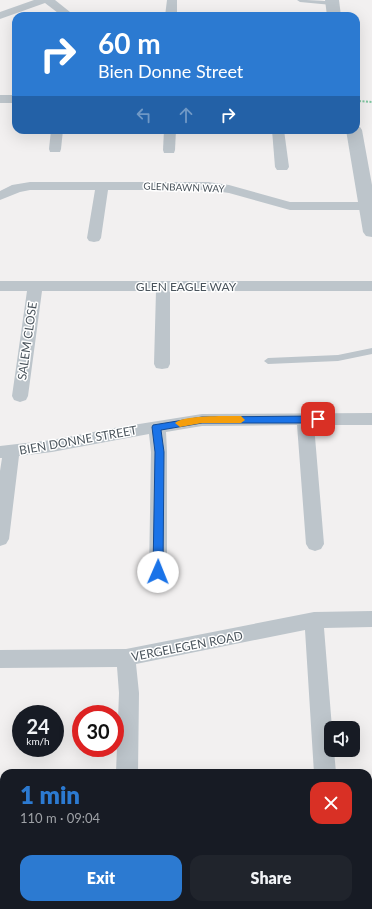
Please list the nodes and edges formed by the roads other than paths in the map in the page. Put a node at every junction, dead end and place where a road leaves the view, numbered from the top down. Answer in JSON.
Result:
{"nodes":[{"id":1,"x":44,"y":0,"type":"edge"},
{"id":2,"x":48,"y":0,"type":"edge"},
{"id":3,"x":172,"y":0,"type":"edge"},
{"id":4,"x":300,"y":0,"type":"edge"},
{"id":5,"x":333,"y":6,"type":"edge"},
{"id":6,"x":64,"y":12,"type":"edge"},
{"id":7,"x":171,"y":12,"type":"edge"},
{"id":8,"x":0,"y":16,"type":"edge"},
{"id":9,"x":0,"y":99,"type":"edge"},
{"id":10,"x":12,"y":99,"type":"edge"},
{"id":11,"x":57,"y":134,"type":"edge"},
{"id":12,"x":170,"y":134,"type":"edge"},
{"id":13,"x":278,"y":134,"type":"edge"},
{"id":14,"x":355,"y":134,"type":"edge"},
{"id":15,"x":55,"y":149,"type":"dead end"},
{"id":16,"x":169,"y":150,"type":"dead end"},
{"id":17,"x":282,"y":167,"type":"dead end"},
{"id":18,"x":102,"y":186,"type":"junction"},
{"id":19,"x":0,"y":196,"type":"edge"},
{"id":20,"x":370,"y":206,"type":"edge"},
{"id":21,"x":372,"y":232,"type":"edge"},
{"id":22,"x":94,"y":238,"type":"dead end"},
{"id":23,"x":0,"y":286,"type":"edge"},
{"id":24,"x":35,"y":286,"type":"junction"},
{"id":25,"x":163,"y":286,"type":"junction"},
{"id":26,"x":372,"y":286,"type":"edge"},
{"id":27,"x":372,"y":351,"type":"edge"},
{"id":28,"x":268,"y":361,"type":"dead end"},
{"id":29,"x":162,"y":364,"type":"dead end"},
{"id":30,"x":20,"y":396,"type":"dead end"},
{"id":31,"x":305,"y":419,"type":"junction"},
{"id":32,"x":372,"y":420,"type":"edge"},
{"id":33,"x":156,"y":427,"type":"junction"},
{"id":34,"x":6,"y":452,"type":"edge"},
{"id":35,"x":0,"y":539,"type":"edge"},
{"id":36,"x":315,"y":544,"type":"dead end"},
{"id":37,"x":158,"y":572,"type":"dead end"},
{"id":38,"x":372,"y":619,"type":"edge"},
{"id":39,"x":314,"y":620,"type":"junction"},
{"id":40,"x":126,"y":658,"type":"junction"},
{"id":41,"x":0,"y":659,"type":"edge"},
{"id":42,"x":127,"y":769,"type":"edge"},
{"id":43,"x":326,"y":769,"type":"edge"}],
"edges":[{"from":1,"to":8,"type":"street"},
{"from":2,"to":6,"type":"street"},
{"from":3,"to":7,"type":"street"},
{"from":4,"to":5,"type":"lane"},
{"from":9,"to":10,"type":"street"},
{"from":11,"to":15,"type":"street"},
{"from":12,"to":16,"type":"street"},
{"from":13,"to":17,"type":"street"},
{"from":14,"to":20,"type":"street"},
{"from":18,"to":19,"type":"street","name":"GLENBAWN WAY"},
{"from":18,"to":20,"type":"street","name":"GLENBAWN WAY"},
{"from":18,"to":22,"type":"street"},
{"from":20,"to":21,"type":"street"},
{"from":23,"to":24,"type":"street","name":"GLEN EAGLE WAY"},
{"from":24,"to":25,"type":"street","name":"GLEN EAGLE WAY"},
{"from":24,"to":30,"type":"street","name":"SALEM CLOSE"},
{"from":25,"to":26,"type":"street","name":"GLEN EAGLE WAY"},
{"from":25,"to":29,"type":"street"},
{"from":27,"to":28,"type":"lane"},
{"from":31,"to":32,"type":"street","name":"BIEN DONNE STREET"},
{"from":31,"to":33,"type":"street","name":"BIEN DONNE STREET"},
{"from":31,"to":36,"type":"street"},
{"from":33,"to":34,"type":"street","name":"BIEN DONNE STREET"},
{"from":33,"to":37,"type":"street"},
{"from":34,"to":35,"type":"street"},
{"from":38,"to":39,"type":"street","name":"VERGELEGEN ROAD"},
{"from":39,"to":40,"type":"street","name":"VERGELEGEN ROAD"},
{"from":39,"to":43,"type":"street"},
{"from":40,"to":41,"type":"street","name":"VERGELEGEN ROAD"},
{"from":40,"to":42,"type":"street"}]}
